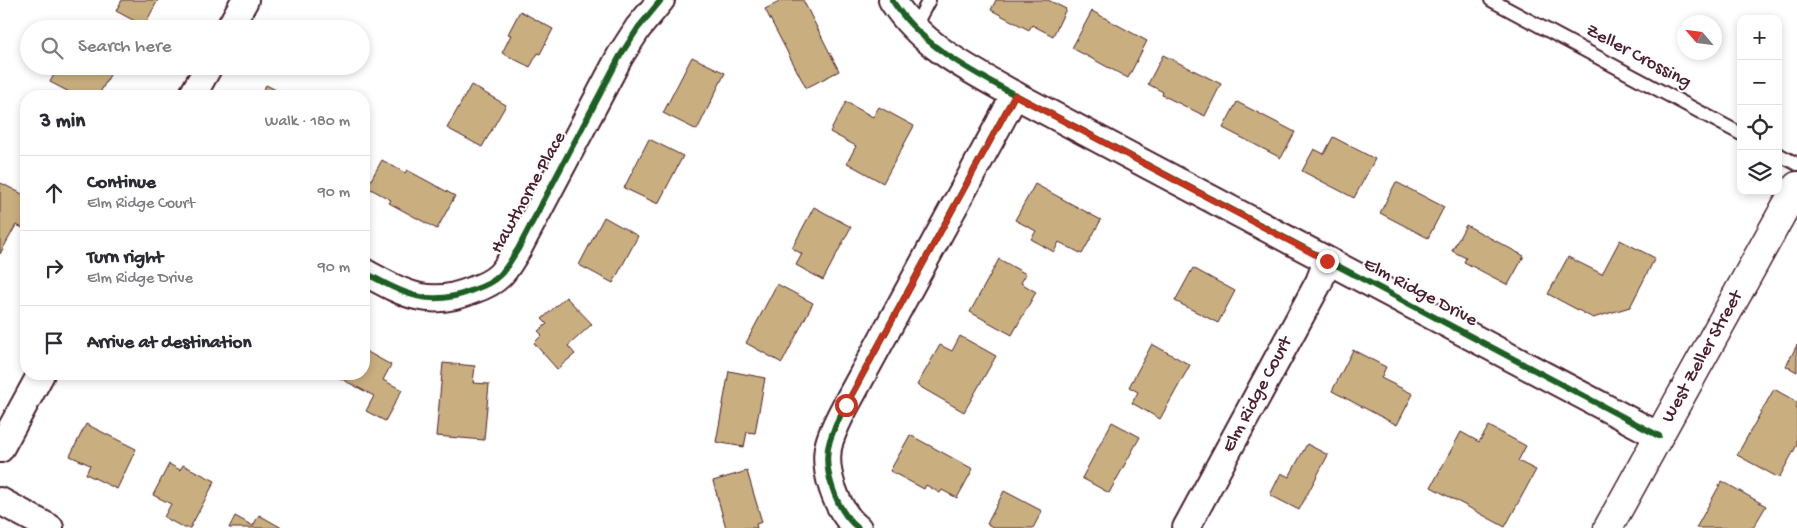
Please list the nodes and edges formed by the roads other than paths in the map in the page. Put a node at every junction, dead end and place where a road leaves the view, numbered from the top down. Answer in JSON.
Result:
{"nodes":[{"id":1,"x":245,"y":0,"type":"edge"},
{"id":2,"x":661,"y":0,"type":"edge"},
{"id":3,"x":892,"y":0,"type":"edge"},
{"id":4,"x":929,"y":0,"type":"edge"},
{"id":5,"x":1491,"y":0,"type":"edge"},
{"id":6,"x":234,"y":20,"type":"edge"},
{"id":7,"x":914,"y":28,"type":"junction"},
{"id":8,"x":204,"y":75,"type":"edge"},
{"id":9,"x":195,"y":90,"type":"edge"},
{"id":10,"x":1015,"y":95,"type":"junction"},
{"id":11,"x":1737,"y":132,"type":"edge"},
{"id":12,"x":1782,"y":156,"type":"edge"},
{"id":13,"x":1797,"y":164,"type":"edge"},
{"id":14,"x":1797,"y":186,"type":"edge"},
{"id":15,"x":1327,"y":261,"type":"junction"},
{"id":16,"x":370,"y":275,"type":"edge"},
{"id":17,"x":38,"y":380,"type":"edge"},
{"id":18,"x":1659,"y":436,"type":"junction"},
{"id":19,"x":0,"y":449,"type":"edge"},
{"id":20,"x":0,"y":501,"type":"edge"},
{"id":21,"x":50,"y":528,"type":"edge"},
{"id":22,"x":858,"y":528,"type":"edge"},
{"id":23,"x":1186,"y":528,"type":"edge"},
{"id":24,"x":1608,"y":528,"type":"edge"}],
"edges":[{"from":1,"to":6,"type":"street"},
{"from":2,"to":16,"type":"street","name":"Hawthorne Place"},
{"from":3,"to":7,"type":"street","name":"Elm Ridge Drive"},
{"from":4,"to":7,"type":"lane"},
{"from":5,"to":11,"type":"lane","name":"Zeller Crossing"},
{"from":7,"to":10,"type":"street","name":"Elm Ridge Drive"},
{"from":8,"to":9,"type":"street"},
{"from":10,"to":15,"type":"street","name":"Elm Ridge Drive"},
{"from":10,"to":22,"type":"street"},
{"from":12,"to":13,"type":"lane"},
{"from":14,"to":18,"type":"street","name":"West Zeller Street"},
{"from":15,"to":18,"type":"street","name":"Elm Ridge Drive"},
{"from":15,"to":23,"type":"street","name":"Elm Ridge Court"},
{"from":17,"to":19,"type":"street"},
{"from":18,"to":24,"type":"street","name":"West Zeller Street"},
{"from":20,"to":21,"type":"street"}]}
